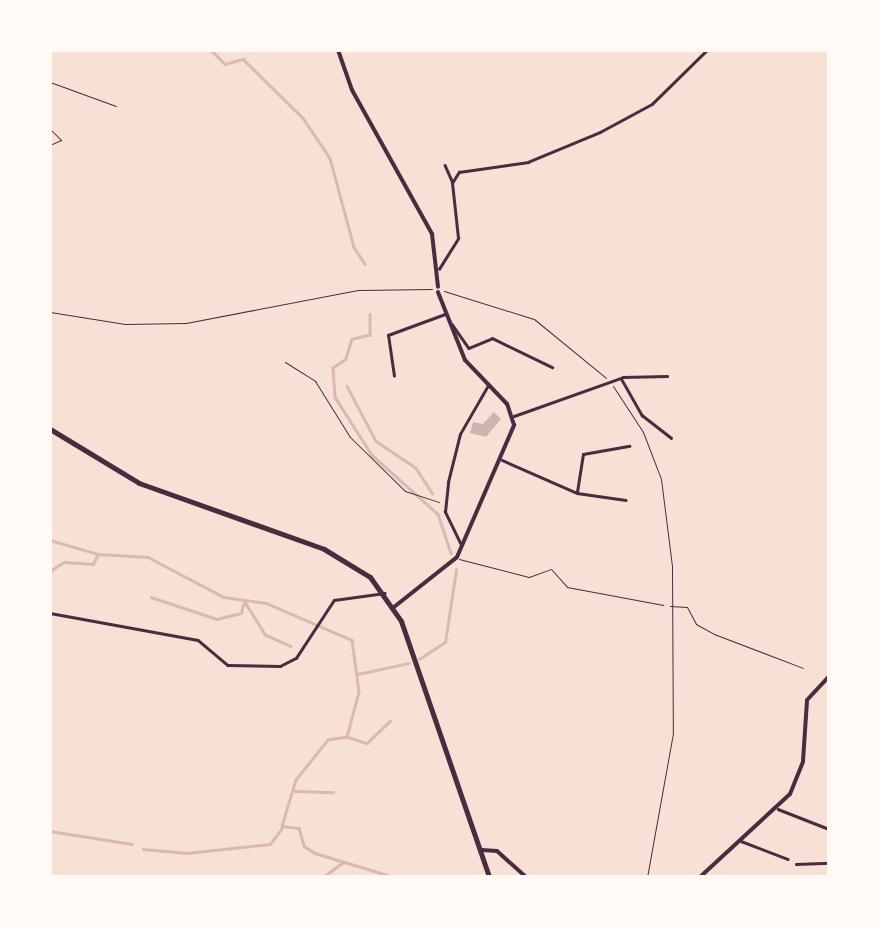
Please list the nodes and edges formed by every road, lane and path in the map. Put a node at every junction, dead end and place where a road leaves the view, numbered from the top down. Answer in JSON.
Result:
{"nodes":[{"id":1,"x":338,"y":50,"type":"edge"},
{"id":2,"x":708,"y":50,"type":"edge"},
{"id":3,"x":50,"y":82,"type":"edge"},
{"id":4,"x":116,"y":106,"type":"dead end"},
{"id":5,"x":50,"y":129,"type":"edge"},
{"id":6,"x":50,"y":145,"type":"edge"},
{"id":7,"x":446,"y":165,"type":"dead end"},
{"id":8,"x":452,"y":183,"type":"junction"},
{"id":9,"x":439,"y":269,"type":"junction"},
{"id":10,"x":437,"y":290,"type":"junction"},
{"id":11,"x":448,"y":292,"type":"dead end"},
{"id":12,"x":50,"y":312,"type":"edge"},
{"id":13,"x":446,"y":317,"type":"junction"},
{"id":14,"x":284,"y":362,"type":"dead end"},
{"id":15,"x":552,"y":367,"type":"dead end"},
{"id":16,"x":596,"y":367,"type":"dead end"},
{"id":17,"x":394,"y":376,"type":"dead end"},
{"id":18,"x":667,"y":376,"type":"dead end"},
{"id":19,"x":621,"y":378,"type":"junction"},
{"id":20,"x":487,"y":387,"type":"junction"},
{"id":21,"x":614,"y":388,"type":"dead end"},
{"id":22,"x":514,"y":416,"type":"junction"},
{"id":23,"x":50,"y":429,"type":"edge"},
{"id":24,"x":671,"y":438,"type":"dead end"},
{"id":25,"x":630,"y":446,"type":"dead end"},
{"id":26,"x":500,"y":460,"type":"junction"},
{"id":27,"x":577,"y":493,"type":"junction"},
{"id":28,"x":432,"y":498,"type":"dead end"},
{"id":29,"x":626,"y":500,"type":"dead end"},
{"id":30,"x":462,"y":546,"type":"junction"},
{"id":31,"x":457,"y":557,"type":"junction"},
{"id":32,"x":385,"y":593,"type":"junction"},
{"id":33,"x":663,"y":605,"type":"joint"},
{"id":34,"x":394,"y":607,"type":"junction"},
{"id":35,"x":50,"y":613,"type":"edge"},
{"id":36,"x":803,"y":668,"type":"dead end"},
{"id":37,"x":829,"y":676,"type":"edge"},
{"id":38,"x":778,"y":810,"type":"junction"},
{"id":39,"x":829,"y":829,"type":"edge"},
{"id":40,"x":740,"y":840,"type":"junction"},
{"id":41,"x":478,"y":851,"type":"junction"},
{"id":42,"x":788,"y":859,"type":"dead end"},
{"id":43,"x":829,"y":863,"type":"edge"},
{"id":44,"x":796,"y":864,"type":"dead end"},
{"id":45,"x":489,"y":877,"type":"edge"},
{"id":46,"x":526,"y":877,"type":"edge"},
{"id":47,"x":647,"y":877,"type":"edge"},
{"id":48,"x":700,"y":877,"type":"edge"}],
"edges":[{"from":1,"to":9,"type":"street"},
{"from":2,"to":8,"type":"street"},
{"from":3,"to":4,"type":"lane"},
{"from":5,"to":6,"type":"lane"},
{"from":7,"to":8,"type":"street"},
{"from":8,"to":9,"type":"street"},
{"from":9,"to":10,"type":"street"},
{"from":10,"to":12,"type":"path"},
{"from":10,"to":13,"type":"street"},
{"from":11,"to":16,"type":"path"},
{"from":13,"to":15,"type":"street"},
{"from":13,"to":17,"type":"street"},
{"from":13,"to":20,"type":"street"},
{"from":14,"to":28,"type":"path"},
{"from":18,"to":19,"type":"street"},
{"from":19,"to":22,"type":"street"},
{"from":19,"to":24,"type":"street"},
{"from":20,"to":22,"type":"street"},
{"from":20,"to":30,"type":"street"},
{"from":21,"to":47,"type":"path"},
{"from":22,"to":26,"type":"street"},
{"from":23,"to":32,"type":"main road"},
{"from":25,"to":27,"type":"street"},
{"from":26,"to":27,"type":"street"},
{"from":26,"to":30,"type":"street"},
{"from":27,"to":29,"type":"street"},
{"from":30,"to":31,"type":"street"},
{"from":31,"to":33,"type":"lane"},
{"from":31,"to":34,"type":"street"},
{"from":32,"to":34,"type":"main road"},
{"from":32,"to":35,"type":"street"},
{"from":33,"to":36,"type":"path"},
{"from":34,"to":41,"type":"main road"},
{"from":37,"to":38,"type":"street"},
{"from":38,"to":39,"type":"street"},
{"from":38,"to":40,"type":"street"},
{"from":40,"to":42,"type":"street"},
{"from":40,"to":48,"type":"street"},
{"from":41,"to":45,"type":"main road"},
{"from":41,"to":46,"type":"street"},
{"from":43,"to":44,"type":"street"}]}
